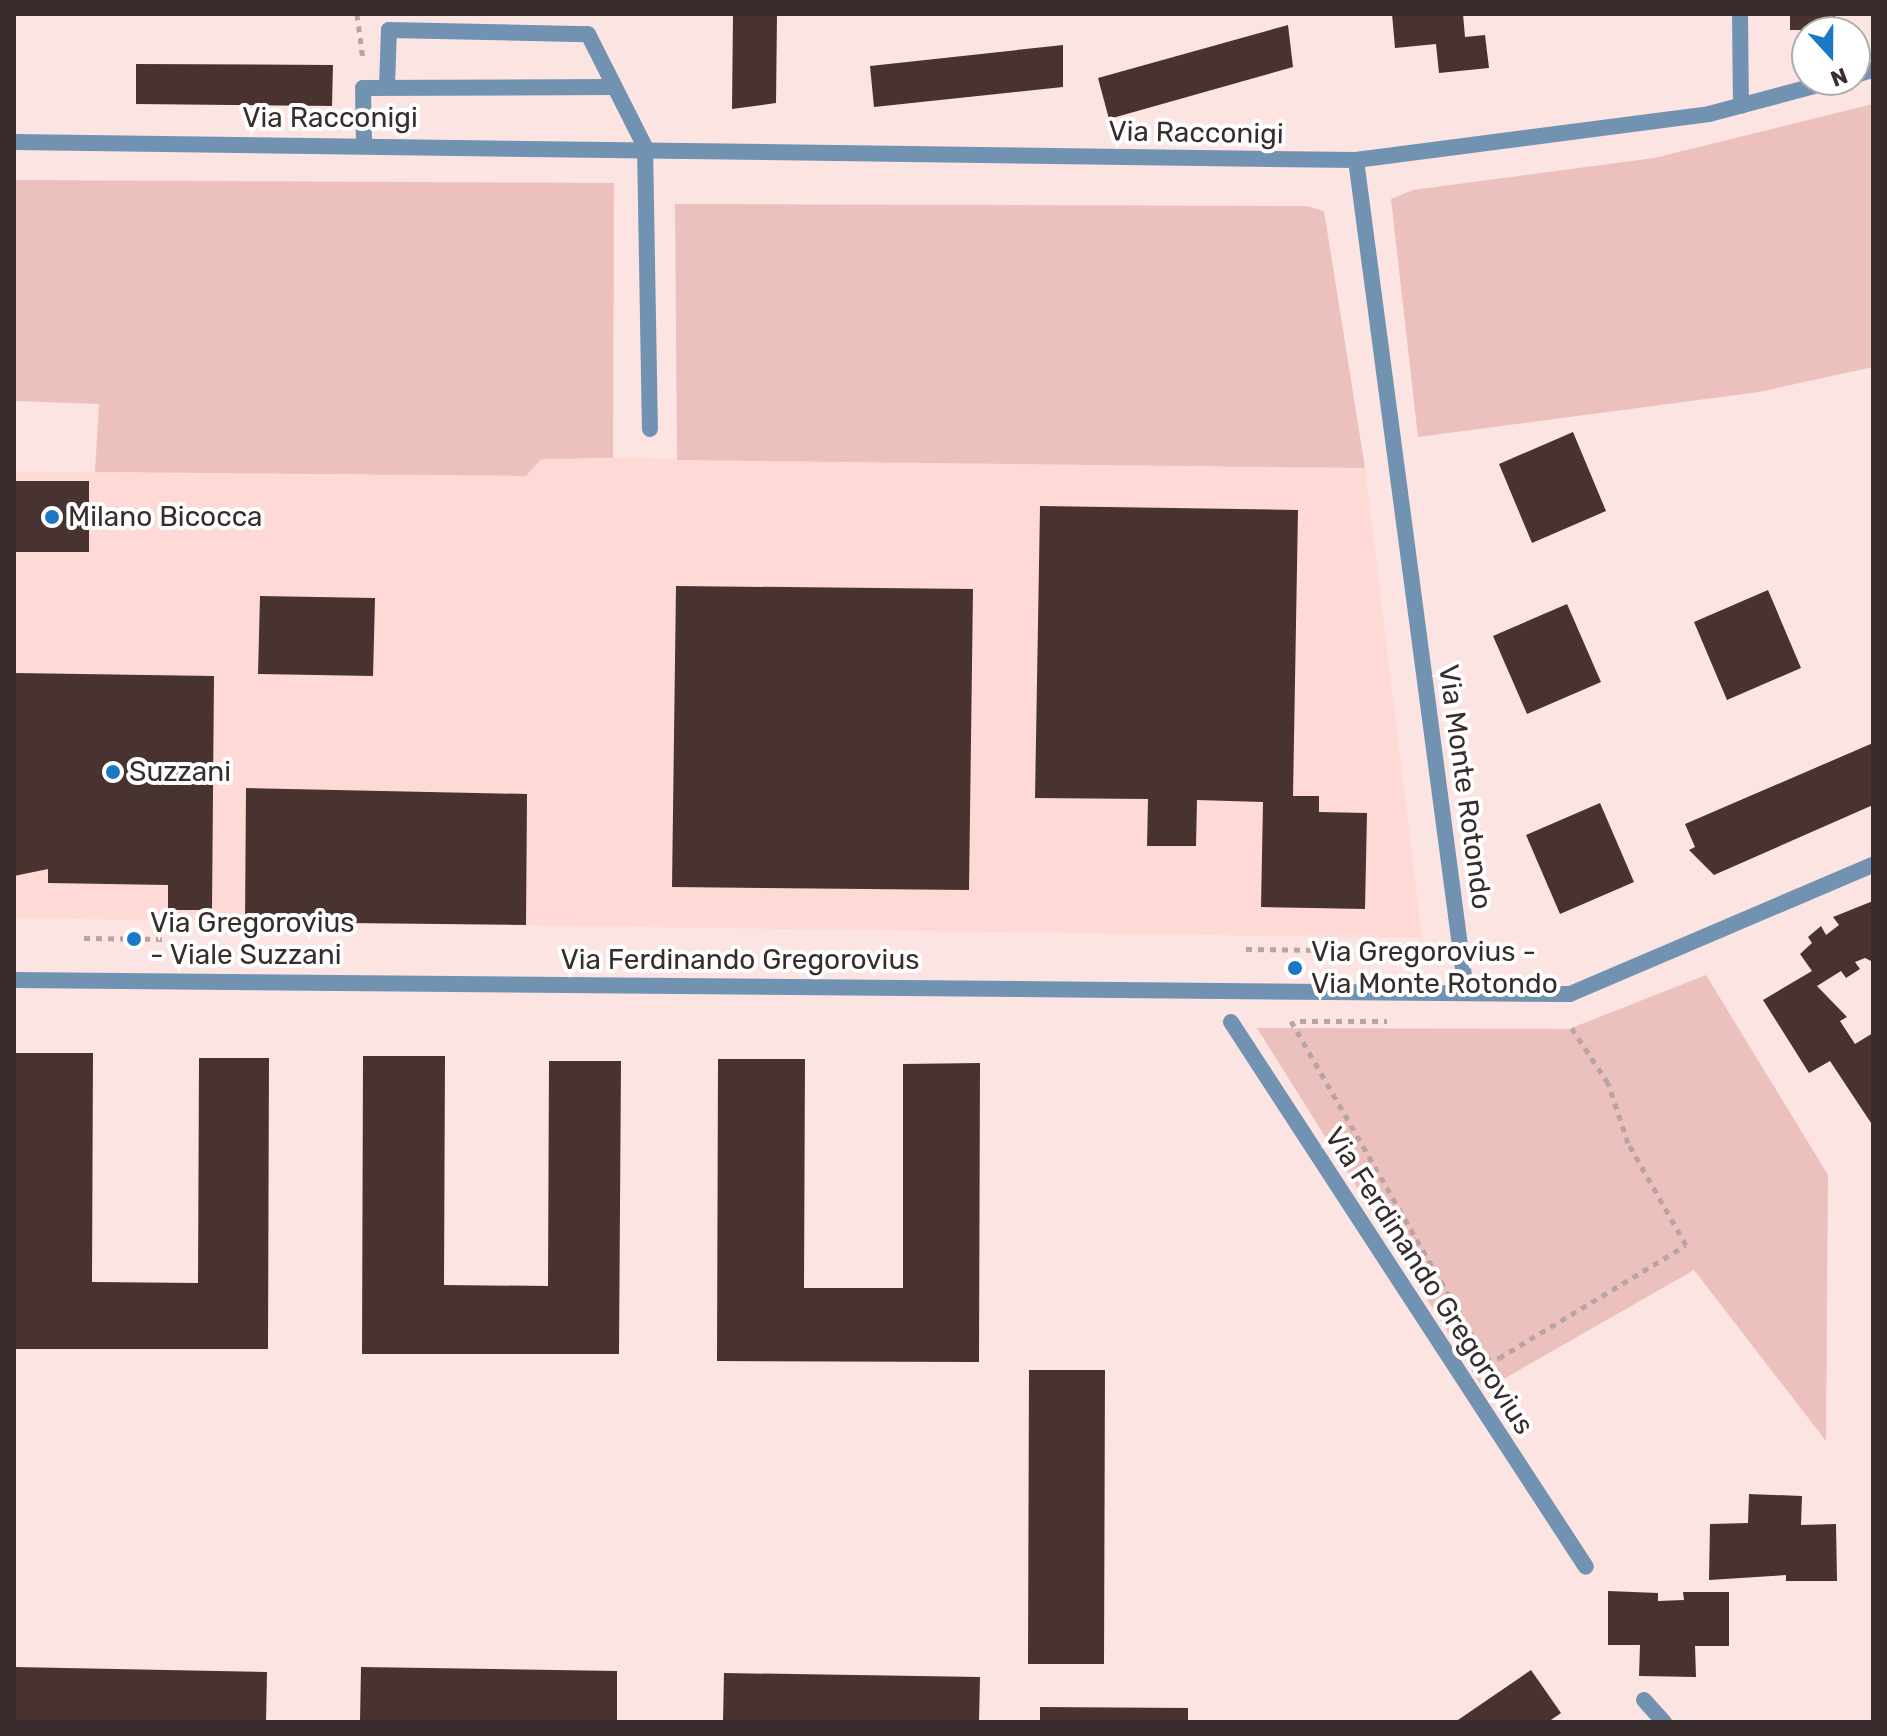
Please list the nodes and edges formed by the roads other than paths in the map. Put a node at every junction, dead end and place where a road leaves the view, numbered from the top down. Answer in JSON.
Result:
{"nodes":[{"id":1,"x":1740,"y":14,"type":"edge"},
{"id":2,"x":387,"y":86,"type":"junction"},
{"id":3,"x":614,"y":87,"type":"junction"},
{"id":4,"x":1791,"y":92,"type":"edge"},
{"id":5,"x":1741,"y":106,"type":"junction"},
{"id":6,"x":14,"y":142,"type":"edge"},
{"id":7,"x":364,"y":144,"type":"junction"},
{"id":8,"x":645,"y":147,"type":"junction"},
{"id":9,"x":1356,"y":160,"type":"junction"},
{"id":10,"x":650,"y":429,"type":"dead end"},
{"id":11,"x":1873,"y":865,"type":"edge"},
{"id":12,"x":14,"y":980,"type":"edge"},
{"id":13,"x":1466,"y":991,"type":"junction"},
{"id":14,"x":1231,"y":1022,"type":"dead end"},
{"id":15,"x":1586,"y":1567,"type":"dead end"},
{"id":16,"x":1644,"y":1700,"type":"dead end"},
{"id":17,"x":1664,"y":1722,"type":"edge"}],
"edges":[{"from":1,"to":5,"type":"street"},
{"from":2,"to":3,"type":"street","name":"Via Racconigi"},
{"from":2,"to":3,"type":"street","name":"Via Racconigi"},
{"from":2,"to":7,"type":"street"},
{"from":3,"to":8,"type":"street","name":"Via Racconigi"},
{"from":4,"to":5,"type":"street","name":"Via Racconigi"},
{"from":5,"to":9,"type":"street","name":"Via Racconigi"},
{"from":6,"to":7,"type":"street","name":"Via Racconigi"},
{"from":7,"to":8,"type":"street","name":"Via Racconigi"},
{"from":8,"to":9,"type":"street","name":"Via Racconigi"},
{"from":8,"to":10,"type":"street","name":"Via Racconigi"},
{"from":9,"to":13,"type":"street","name":"Via Monte Rotondo"},
{"from":11,"to":13,"type":"street"},
{"from":12,"to":13,"type":"street","name":"Via Ferdinando Gregorovius"},
{"from":14,"to":15,"type":"street","name":"Via Ferdinando Gregorovius"},
{"from":16,"to":17,"type":"street"}]}
